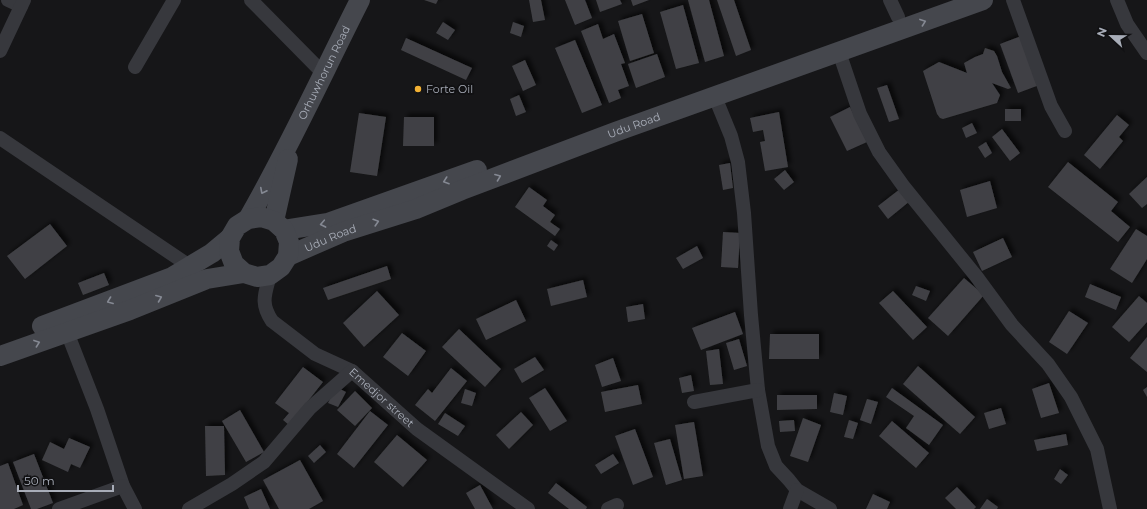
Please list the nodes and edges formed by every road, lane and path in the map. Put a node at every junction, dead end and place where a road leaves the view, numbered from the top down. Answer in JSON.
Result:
{"nodes":[{"id":1,"x":8,"y":0,"type":"edge"},
{"id":2,"x":174,"y":0,"type":"edge"},
{"id":3,"x":251,"y":0,"type":"edge"},
{"id":4,"x":360,"y":0,"type":"edge"},
{"id":5,"x":943,"y":0,"type":"edge"},
{"id":6,"x":983,"y":0,"type":"edge"},
{"id":7,"x":1013,"y":0,"type":"edge"},
{"id":8,"x":1117,"y":0,"type":"edge"},
{"id":9,"x":22,"y":3,"type":"edge"},
{"id":10,"x":894,"y":9,"type":"edge"},
{"id":11,"x":0,"y":51,"type":"edge"},
{"id":12,"x":839,"y":52,"type":"junction"},
{"id":13,"x":1147,"y":53,"type":"edge"},
{"id":14,"x":135,"y":67,"type":"dead end"},
{"id":15,"x":323,"y":73,"type":"junction"},
{"id":16,"x":715,"y":97,"type":"junction"},
{"id":17,"x":1065,"y":131,"type":"dead end"},
{"id":18,"x":0,"y":138,"type":"edge"},
{"id":19,"x":289,"y":145,"type":"junction"},
{"id":20,"x":248,"y":219,"type":"junction"},
{"id":21,"x":279,"y":225,"type":"junction"},
{"id":22,"x":230,"y":238,"type":"junction"},
{"id":23,"x":288,"y":256,"type":"junction"},
{"id":24,"x":191,"y":267,"type":"junction"},
{"id":25,"x":244,"y":273,"type":"junction"},
{"id":26,"x":270,"y":275,"type":"junction"},
{"id":27,"x":67,"y":332,"type":"junction"},
{"id":28,"x":0,"y":341,"type":"edge"},
{"id":29,"x":0,"y":356,"type":"edge"},
{"id":30,"x":352,"y":371,"type":"junction"},
{"id":31,"x":758,"y":390,"type":"junction"},
{"id":32,"x":694,"y":402,"type":"dead end"},
{"id":33,"x":123,"y":486,"type":"junction"},
{"id":34,"x":796,"y":490,"type":"junction"},
{"id":35,"x":59,"y":509,"type":"edge"},
{"id":36,"x":135,"y":509,"type":"edge"},
{"id":37,"x":189,"y":509,"type":"edge"},
{"id":38,"x":528,"y":509,"type":"edge"},
{"id":39,"x":790,"y":509,"type":"edge"},
{"id":40,"x":830,"y":509,"type":"edge"},
{"id":41,"x":1110,"y":509,"type":"edge"}],
"edges":[{"from":1,"to":9,"type":"street"},
{"from":2,"to":14,"type":"street"},
{"from":3,"to":15,"type":"street"},
{"from":4,"to":15,"type":"main road","name":"Orhuwhorun Road"},
{"from":5,"to":10,"type":"main road","name":"Udu Road"},
{"from":12,"to":6,"type":"main road","name":"Udu Road","one_way":true},
{"from":7,"to":17,"type":"street"},
{"from":8,"to":13,"type":"street"},
{"from":9,"to":11,"type":"street"},
{"from":10,"to":21,"type":"main road","name":"Udu Road","one_way":true},
{"from":12,"to":16,"type":"main road","name":"Udu Road"},
{"from":12,"to":41,"type":"street"},
{"from":15,"to":19,"type":"main road","name":"Orhuwhorun Road"},
{"from":23,"to":16,"type":"main road","name":"Udu Road","one_way":true},
{"from":16,"to":31,"type":"street"},
{"from":18,"to":24,"type":"street"},
{"from":19,"to":20,"type":"main road","name":"Orhuwhorun Road","one_way":true},
{"from":19,"to":21,"type":"main road","name":"Orhuwhorun Road"},
{"from":20,"to":21,"type":"main road"},
{"from":20,"to":22,"type":"main road"},
{"from":21,"to":23,"type":"main road"},
{"from":22,"to":24,"type":"main road"},
{"from":22,"to":25,"type":"main road"},
{"from":23,"to":26,"type":"main road"},
{"from":24,"to":28,"type":"main road","one_way":true},
{"from":25,"to":26,"type":"main road"},
{"from":27,"to":25,"type":"main road","one_way":true},
{"from":26,"to":30,"type":"street","name":"Emedjor street"},
{"from":29,"to":27,"type":"main road","one_way":true},
{"from":27,"to":33,"type":"street"},
{"from":30,"to":37,"type":"street"},
{"from":30,"to":38,"type":"street","name":"Emedjor street"},
{"from":31,"to":32,"type":"street"},
{"from":31,"to":34,"type":"street"},
{"from":33,"to":35,"type":"street"},
{"from":33,"to":36,"type":"street"},
{"from":34,"to":39,"type":"street"},
{"from":34,"to":40,"type":"street"}]}
